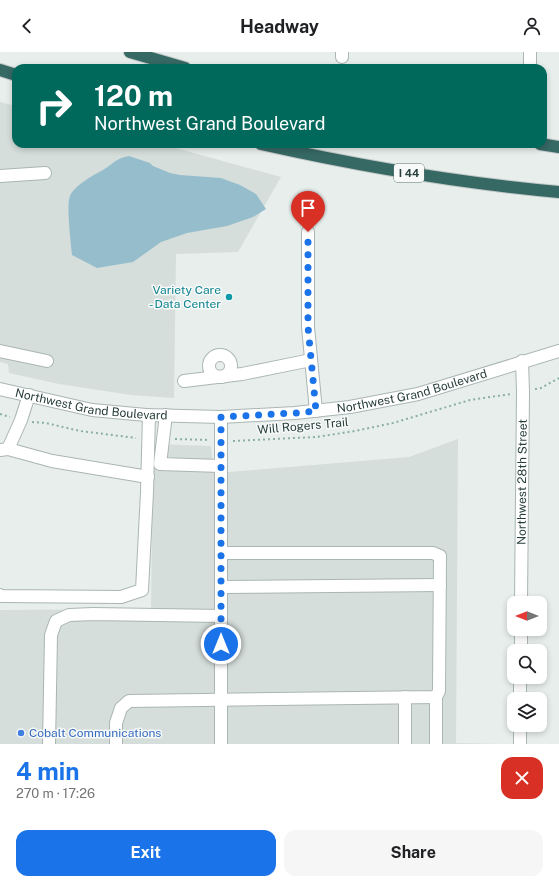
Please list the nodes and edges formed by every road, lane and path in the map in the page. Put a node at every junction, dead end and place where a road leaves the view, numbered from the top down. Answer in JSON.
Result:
{"nodes":[{"id":1,"x":130,"y":52,"type":"edge"},
{"id":2,"x":530,"y":52,"type":"edge"},
{"id":3,"x":171,"y":64,"type":"edge"},
{"id":4,"x":530,"y":64,"type":"edge"},
{"id":5,"x":0,"y":70,"type":"edge"},
{"id":6,"x":12,"y":74,"type":"edge"},
{"id":7,"x":547,"y":145,"type":"edge"},
{"id":8,"x":559,"y":147,"type":"edge"},
{"id":9,"x":279,"y":148,"type":"edge"},
{"id":10,"x":45,"y":173,"type":"dead end"},
{"id":11,"x":0,"y":176,"type":"edge"},
{"id":12,"x":559,"y":192,"type":"edge"},
{"id":13,"x":308,"y":232,"type":"dead end"},
{"id":14,"x":0,"y":351,"type":"edge"},
{"id":15,"x":559,"y":351,"type":"edge"},
{"id":16,"x":311,"y":360,"type":"junction"},
{"id":17,"x":47,"y":361,"type":"dead end"},
{"id":18,"x":522,"y":361,"type":"junction"},
{"id":19,"x":559,"y":378,"type":"edge"},
{"id":20,"x":184,"y":381,"type":"dead end"},
{"id":21,"x":0,"y":389,"type":"edge"},
{"id":22,"x":523,"y":392,"type":"junction"},
{"id":23,"x":29,"y":396,"type":"junction"},
{"id":24,"x":316,"y":411,"type":"junction"},
{"id":25,"x":0,"y":414,"type":"edge"},
{"id":26,"x":149,"y":415,"type":"junction"},
{"id":27,"x":166,"y":415,"type":"junction"},
{"id":28,"x":221,"y":417,"type":"junction"},
{"id":29,"x":11,"y":418,"type":"dead end"},
{"id":30,"x":30,"y":421,"type":"dead end"},
{"id":31,"x":133,"y":438,"type":"dead end"},
{"id":32,"x":174,"y":439,"type":"dead end"},
{"id":33,"x":207,"y":440,"type":"dead end"},
{"id":34,"x":233,"y":441,"type":"dead end"},
{"id":35,"x":4,"y":449,"type":"edge"},
{"id":36,"x":221,"y":466,"type":"junction"},
{"id":37,"x":148,"y":477,"type":"junction"},
{"id":38,"x":221,"y":552,"type":"junction"},
{"id":39,"x":440,"y":585,"type":"junction"},
{"id":40,"x":221,"y":587,"type":"junction"},
{"id":41,"x":0,"y":595,"type":"edge"},
{"id":42,"x":521,"y":596,"type":"edge"},
{"id":43,"x":221,"y":616,"type":"junction"},
{"id":44,"x":405,"y":697,"type":"junction"},
{"id":45,"x":436,"y":697,"type":"junction"},
{"id":46,"x":221,"y":699,"type":"junction"},
{"id":47,"x":520,"y":732,"type":"edge"},
{"id":48,"x":49,"y":744,"type":"edge"},
{"id":49,"x":116,"y":744,"type":"edge"},
{"id":50,"x":221,"y":744,"type":"edge"},
{"id":51,"x":405,"y":744,"type":"edge"},
{"id":52,"x":436,"y":744,"type":"edge"},
{"id":53,"x":520,"y":744,"type":"edge"}],
"edges":[{"from":1,"to":3,"type":"highway"},
{"from":2,"to":4,"type":"street"},
{"from":5,"to":6,"type":"highway"},
{"from":7,"to":8,"type":"highway"},
{"from":9,"to":12,"type":"highway","number":"I 44"},
{"from":10,"to":11,"type":"street"},
{"from":13,"to":16,"type":"street"},
{"from":14,"to":17,"type":"street"},
{"from":15,"to":18,"type":"street","name":"Northwest Grand Boulevard"},
{"from":16,"to":20,"type":"street"},
{"from":16,"to":24,"type":"street"},
{"from":18,"to":22,"type":"street","name":"Northwest 28th Street"},
{"from":18,"to":24,"type":"street","name":"Northwest Grand Boulevard"},
{"from":19,"to":22,"type":"path","name":"Will Rogers Trail"},
{"from":21,"to":23,"type":"street","name":"Northwest Grand Boulevard"},
{"from":22,"to":34,"type":"path","name":"Will Rogers Trail"},
{"from":22,"to":42,"type":"street","name":"Northwest 28th Street"},
{"from":23,"to":26,"type":"street","name":"Northwest Grand Boulevard"},
{"from":23,"to":35,"type":"street"},
{"from":24,"to":28,"type":"street","name":"Northwest Grand Boulevard"},
{"from":25,"to":29,"type":"path"},
{"from":26,"to":27,"type":"street","name":"Northwest Grand Boulevard"},
{"from":26,"to":37,"type":"street"},
{"from":27,"to":28,"type":"street","name":"Northwest Grand Boulevard"},
{"from":27,"to":36,"type":"street"},
{"from":28,"to":36,"type":"street"},
{"from":30,"to":31,"type":"path"},
{"from":32,"to":33,"type":"path"},
{"from":35,"to":37,"type":"street"},
{"from":36,"to":38,"type":"street"},
{"from":37,"to":41,"type":"street"},
{"from":38,"to":39,"type":"street"},
{"from":38,"to":40,"type":"street"},
{"from":39,"to":40,"type":"street"},
{"from":39,"to":45,"type":"street"},
{"from":40,"to":43,"type":"street"},
{"from":43,"to":46,"type":"street"},
{"from":43,"to":48,"type":"street"},
{"from":44,"to":45,"type":"street"},
{"from":44,"to":46,"type":"street"},
{"from":44,"to":51,"type":"street"},
{"from":45,"to":52,"type":"street"},
{"from":46,"to":49,"type":"street"},
{"from":46,"to":50,"type":"street"},
{"from":47,"to":53,"type":"street"}]}
